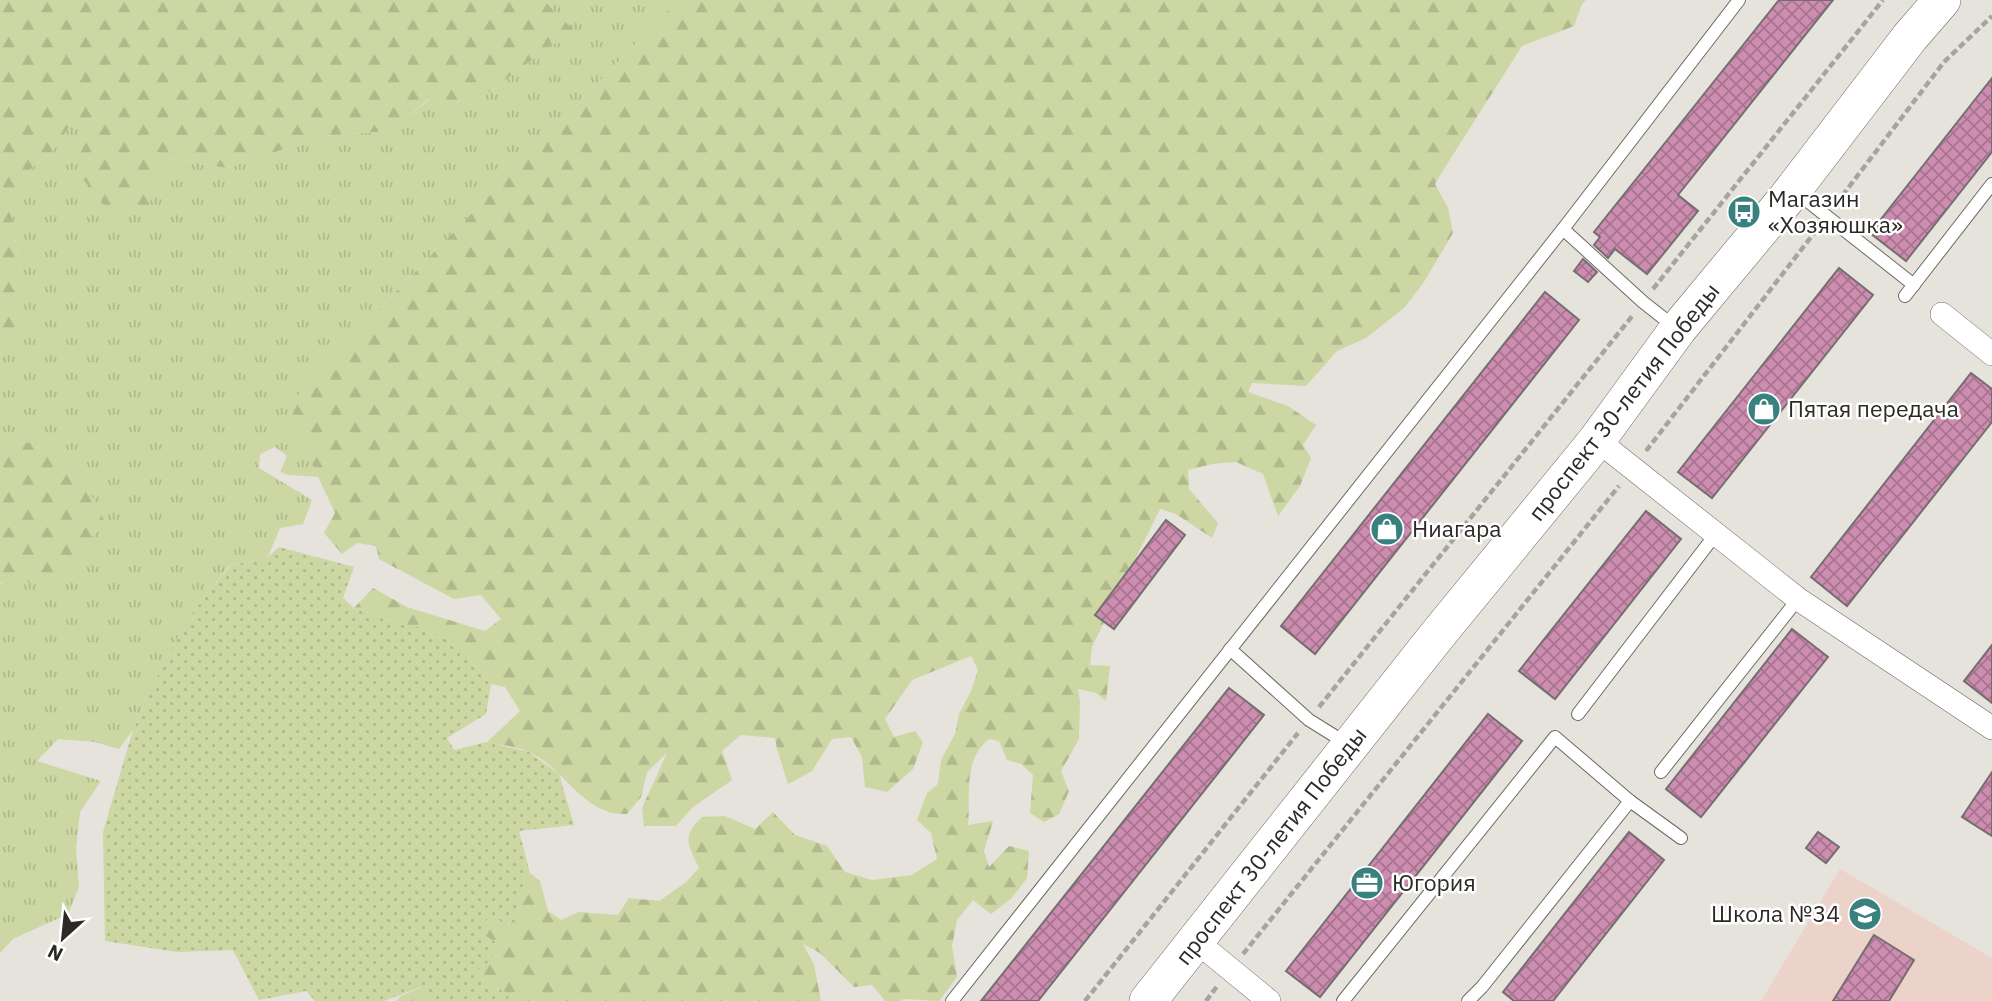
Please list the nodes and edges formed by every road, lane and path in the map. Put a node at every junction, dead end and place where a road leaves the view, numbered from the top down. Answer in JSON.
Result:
{"nodes":[{"id":1,"x":1739,"y":0,"type":"edge"},
{"id":2,"x":1883,"y":0,"type":"edge"},
{"id":3,"x":1942,"y":0,"type":"edge"},
{"id":4,"x":1992,"y":16,"type":"edge"},
{"id":5,"x":1992,"y":184,"type":"edge"},
{"id":6,"x":1793,"y":190,"type":"junction"},
{"id":7,"x":1827,"y":216,"type":"junction"},
{"id":8,"x":1563,"y":229,"type":"junction"},
{"id":9,"x":1914,"y":285,"type":"junction"},
{"id":10,"x":1905,"y":296,"type":"dead end"},
{"id":11,"x":1643,"y":302,"type":"junction"},
{"id":12,"x":1942,"y":314,"type":"dead end"},
{"id":13,"x":1678,"y":329,"type":"junction"},
{"id":14,"x":1992,"y":354,"type":"edge"},
{"id":15,"x":1597,"y":440,"type":"junction"},
{"id":16,"x":1633,"y":469,"type":"junction"},
{"id":17,"x":1715,"y":535,"type":"junction"},
{"id":18,"x":1798,"y":599,"type":"junction"},
{"id":19,"x":1230,"y":649,"type":"junction"},
{"id":20,"x":1578,"y":714,"type":"dead end"},
{"id":21,"x":1309,"y":720,"type":"junction"},
{"id":22,"x":1992,"y":728,"type":"edge"},
{"id":23,"x":1351,"y":746,"type":"junction"},
{"id":24,"x":1661,"y":772,"type":"dead end"},
{"id":25,"x":1630,"y":801,"type":"junction"},
{"id":26,"x":1681,"y":838,"type":"dead end"},
{"id":27,"x":1196,"y":941,"type":"junction"},
{"id":28,"x":1231,"y":970,"type":"junction"},
{"id":29,"x":953,"y":1001,"type":"edge"},
{"id":30,"x":1085,"y":1001,"type":"edge"},
{"id":31,"x":1148,"y":1001,"type":"edge"},
{"id":32,"x":1206,"y":1001,"type":"edge"},
{"id":33,"x":1269,"y":1001,"type":"edge"},
{"id":34,"x":1343,"y":1001,"type":"edge"},
{"id":35,"x":1468,"y":1001,"type":"edge"}],
"edges":[{"from":1,"to":8,"type":"lane"},
{"from":2,"to":11,"type":"path"},
{"from":3,"to":6,"type":"main road","name":"проспект 30-летия Победы"},
{"from":4,"to":7,"type":"path"},
{"from":5,"to":9,"type":"lane"},
{"from":6,"to":7,"type":"lane"},
{"from":6,"to":13,"type":"main road","name":"проспект 30-летия Победы"},
{"from":7,"to":9,"type":"lane"},
{"from":7,"to":16,"type":"path"},
{"from":8,"to":11,"type":"lane"},
{"from":8,"to":19,"type":"lane"},
{"from":9,"to":10,"type":"lane"},
{"from":11,"to":13,"type":"lane"},
{"from":11,"to":21,"type":"path"},
{"from":12,"to":14,"type":"street"},
{"from":13,"to":15,"type":"main road","name":"проспект 30-летия Победы"},
{"from":15,"to":16,"type":"street"},
{"from":15,"to":23,"type":"main road","name":"проспект 30-летия Победы"},
{"from":16,"to":17,"type":"street"},
{"from":16,"to":28,"type":"path"},
{"from":17,"to":18,"type":"street"},
{"from":17,"to":20,"type":"lane"},
{"from":18,"to":22,"type":"street"},
{"from":18,"to":24,"type":"lane"},
{"from":19,"to":21,"type":"lane"},
{"from":19,"to":29,"type":"lane"},
{"from":21,"to":23,"type":"lane"},
{"from":21,"to":30,"type":"path"},
{"from":23,"to":27,"type":"main road","name":"проспект 30-летия Победы"},
{"from":25,"to":26,"type":"lane"},
{"from":25,"to":34,"type":"lane"},
{"from":25,"to":35,"type":"lane"},
{"from":27,"to":28,"type":"street"},
{"from":27,"to":31,"type":"main road","name":"проспект 30-летия Победы"},
{"from":28,"to":32,"type":"path"},
{"from":28,"to":33,"type":"street"}]}
